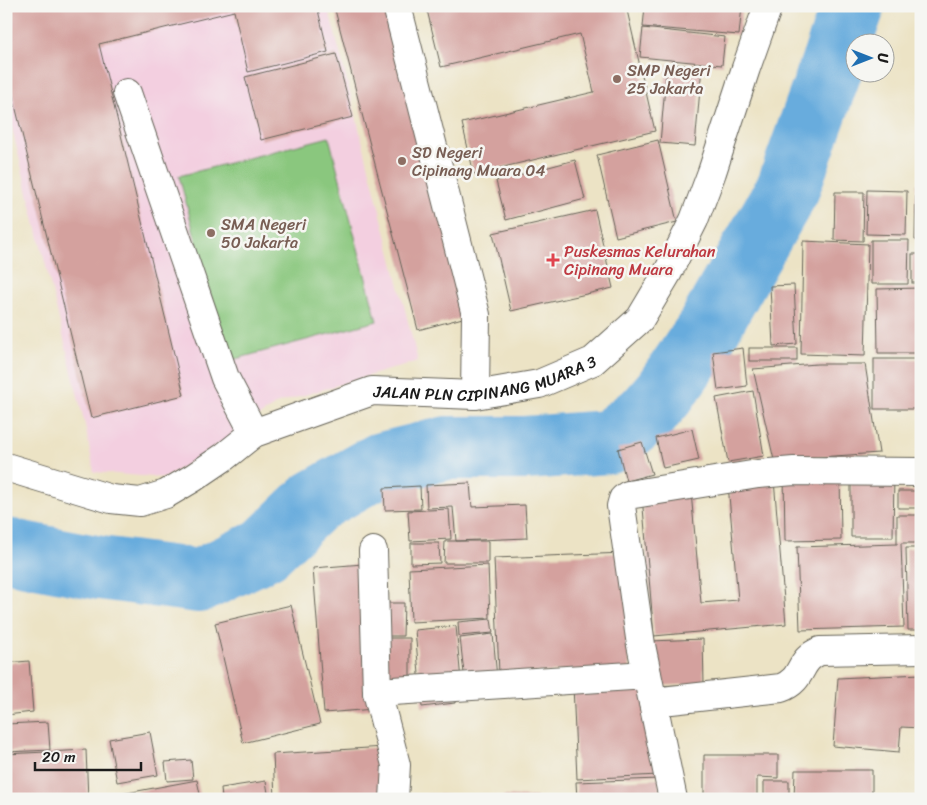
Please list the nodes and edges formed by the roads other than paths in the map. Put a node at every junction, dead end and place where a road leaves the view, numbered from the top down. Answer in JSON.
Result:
{"nodes":[{"id":1,"x":397,"y":6,"type":"edge"},
{"id":2,"x":768,"y":6,"type":"edge"},
{"id":3,"x":127,"y":93,"type":"dead end"},
{"id":4,"x":475,"y":395,"type":"junction"},
{"id":5,"x":254,"y":433,"type":"junction"},
{"id":6,"x":6,"y":467,"type":"edge"},
{"id":7,"x":921,"y":472,"type":"edge"},
{"id":8,"x":373,"y":551,"type":"dead end"},
{"id":9,"x":921,"y":648,"type":"edge"},
{"id":10,"x":647,"y":675,"type":"junction"},
{"id":11,"x":377,"y":692,"type":"junction"},
{"id":12,"x":653,"y":702,"type":"junction"},
{"id":13,"x":394,"y":799,"type":"edge"},
{"id":14,"x":673,"y":799,"type":"edge"}],
"edges":[{"from":1,"to":4,"type":"street"},
{"from":2,"to":4,"type":"street","name":"JALAN PLN CIPINANG MUARA 3"},
{"from":3,"to":5,"type":"street"},
{"from":4,"to":5,"type":"street","name":"JALAN PLN CIPINANG MUARA 3"},
{"from":5,"to":6,"type":"street","name":"JALAN PLN CIPINANG MUARA 3"},
{"from":7,"to":10,"type":"street"},
{"from":8,"to":11,"type":"street"},
{"from":9,"to":12,"type":"street"},
{"from":10,"to":11,"type":"street"},
{"from":10,"to":12,"type":"street"},
{"from":11,"to":13,"type":"street"},
{"from":12,"to":14,"type":"street"}]}
